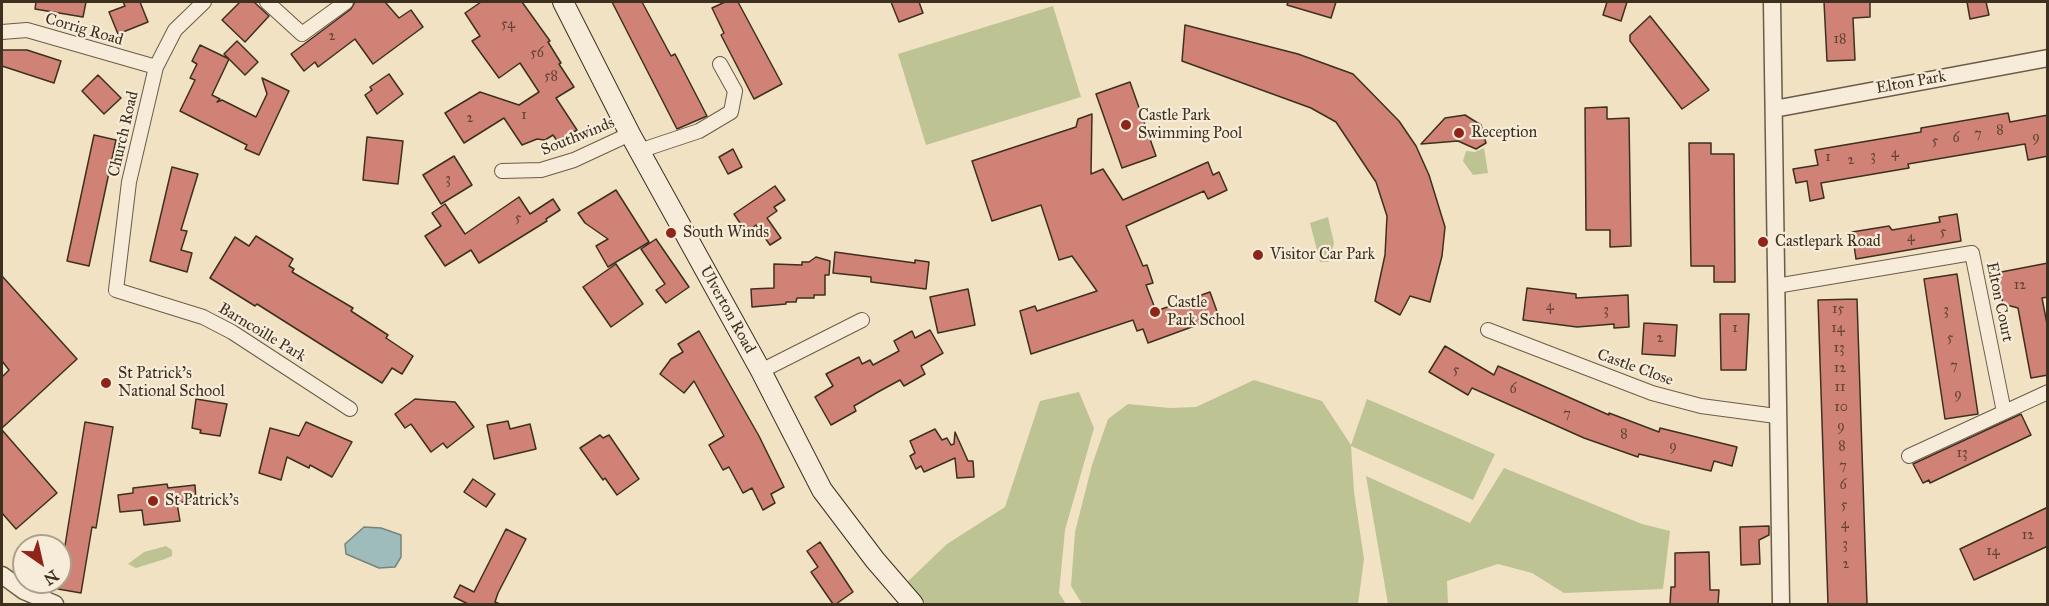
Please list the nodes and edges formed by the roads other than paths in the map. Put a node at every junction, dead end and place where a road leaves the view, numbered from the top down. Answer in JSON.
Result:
{"nodes":[{"id":1,"x":204,"y":2,"type":"edge"},
{"id":2,"x":267,"y":2,"type":"edge"},
{"id":3,"x":346,"y":2,"type":"edge"},
{"id":4,"x":563,"y":2,"type":"edge"},
{"id":5,"x":1772,"y":2,"type":"edge"},
{"id":6,"x":2,"y":32,"type":"edge"},
{"id":7,"x":2048,"y":58,"type":"edge"},
{"id":8,"x":720,"y":64,"type":"dead end"},
{"id":9,"x":156,"y":67,"type":"junction"},
{"id":10,"x":1774,"y":109,"type":"junction"},
{"id":11,"x":630,"y":134,"type":"junction"},
{"id":12,"x":639,"y":151,"type":"junction"},
{"id":13,"x":502,"y":171,"type":"dead end"},
{"id":14,"x":1776,"y":286,"type":"junction"},
{"id":15,"x":116,"y":290,"type":"joint"},
{"id":16,"x":862,"y":320,"type":"dead end"},
{"id":17,"x":1488,"y":330,"type":"dead end"},
{"id":18,"x":761,"y":370,"type":"junction"},
{"id":19,"x":2048,"y":392,"type":"edge"},
{"id":20,"x":350,"y":409,"type":"dead end"},
{"id":21,"x":2004,"y":412,"type":"junction"},
{"id":22,"x":1776,"y":416,"type":"junction"},
{"id":23,"x":1909,"y":456,"type":"dead end"},
{"id":24,"x":2,"y":575,"type":"edge"},
{"id":25,"x":55,"y":604,"type":"edge"},
{"id":26,"x":913,"y":604,"type":"edge"},
{"id":27,"x":1781,"y":604,"type":"edge"}],
"edges":[{"from":1,"to":9,"type":"street","name":"Church Road"},
{"from":2,"to":3,"type":"street"},
{"from":4,"to":11,"type":"main road","name":"Ulverton Road"},
{"from":5,"to":10,"type":"street"},
{"from":6,"to":9,"type":"street","name":"Corrig Road"},
{"from":7,"to":10,"type":"street","name":"Elton Park"},
{"from":8,"to":12,"type":"street"},
{"from":9,"to":15,"type":"street","name":"Church Road"},
{"from":10,"to":14,"type":"street"},
{"from":11,"to":12,"type":"main road","name":"Ulverton Road"},
{"from":11,"to":13,"type":"street","name":"Southwinds"},
{"from":12,"to":18,"type":"main road","name":"Ulverton Road"},
{"from":14,"to":21,"type":"street","name":"Elton Court"},
{"from":14,"to":22,"type":"street"},
{"from":15,"to":20,"type":"street","name":"Barncoille Park"},
{"from":16,"to":18,"type":"street"},
{"from":17,"to":22,"type":"street","name":"Castle Close"},
{"from":18,"to":26,"type":"main road","name":"Ulverton Road"},
{"from":19,"to":21,"type":"street"},
{"from":21,"to":23,"type":"street"},
{"from":22,"to":27,"type":"street"},
{"from":24,"to":25,"type":"street"}]}
